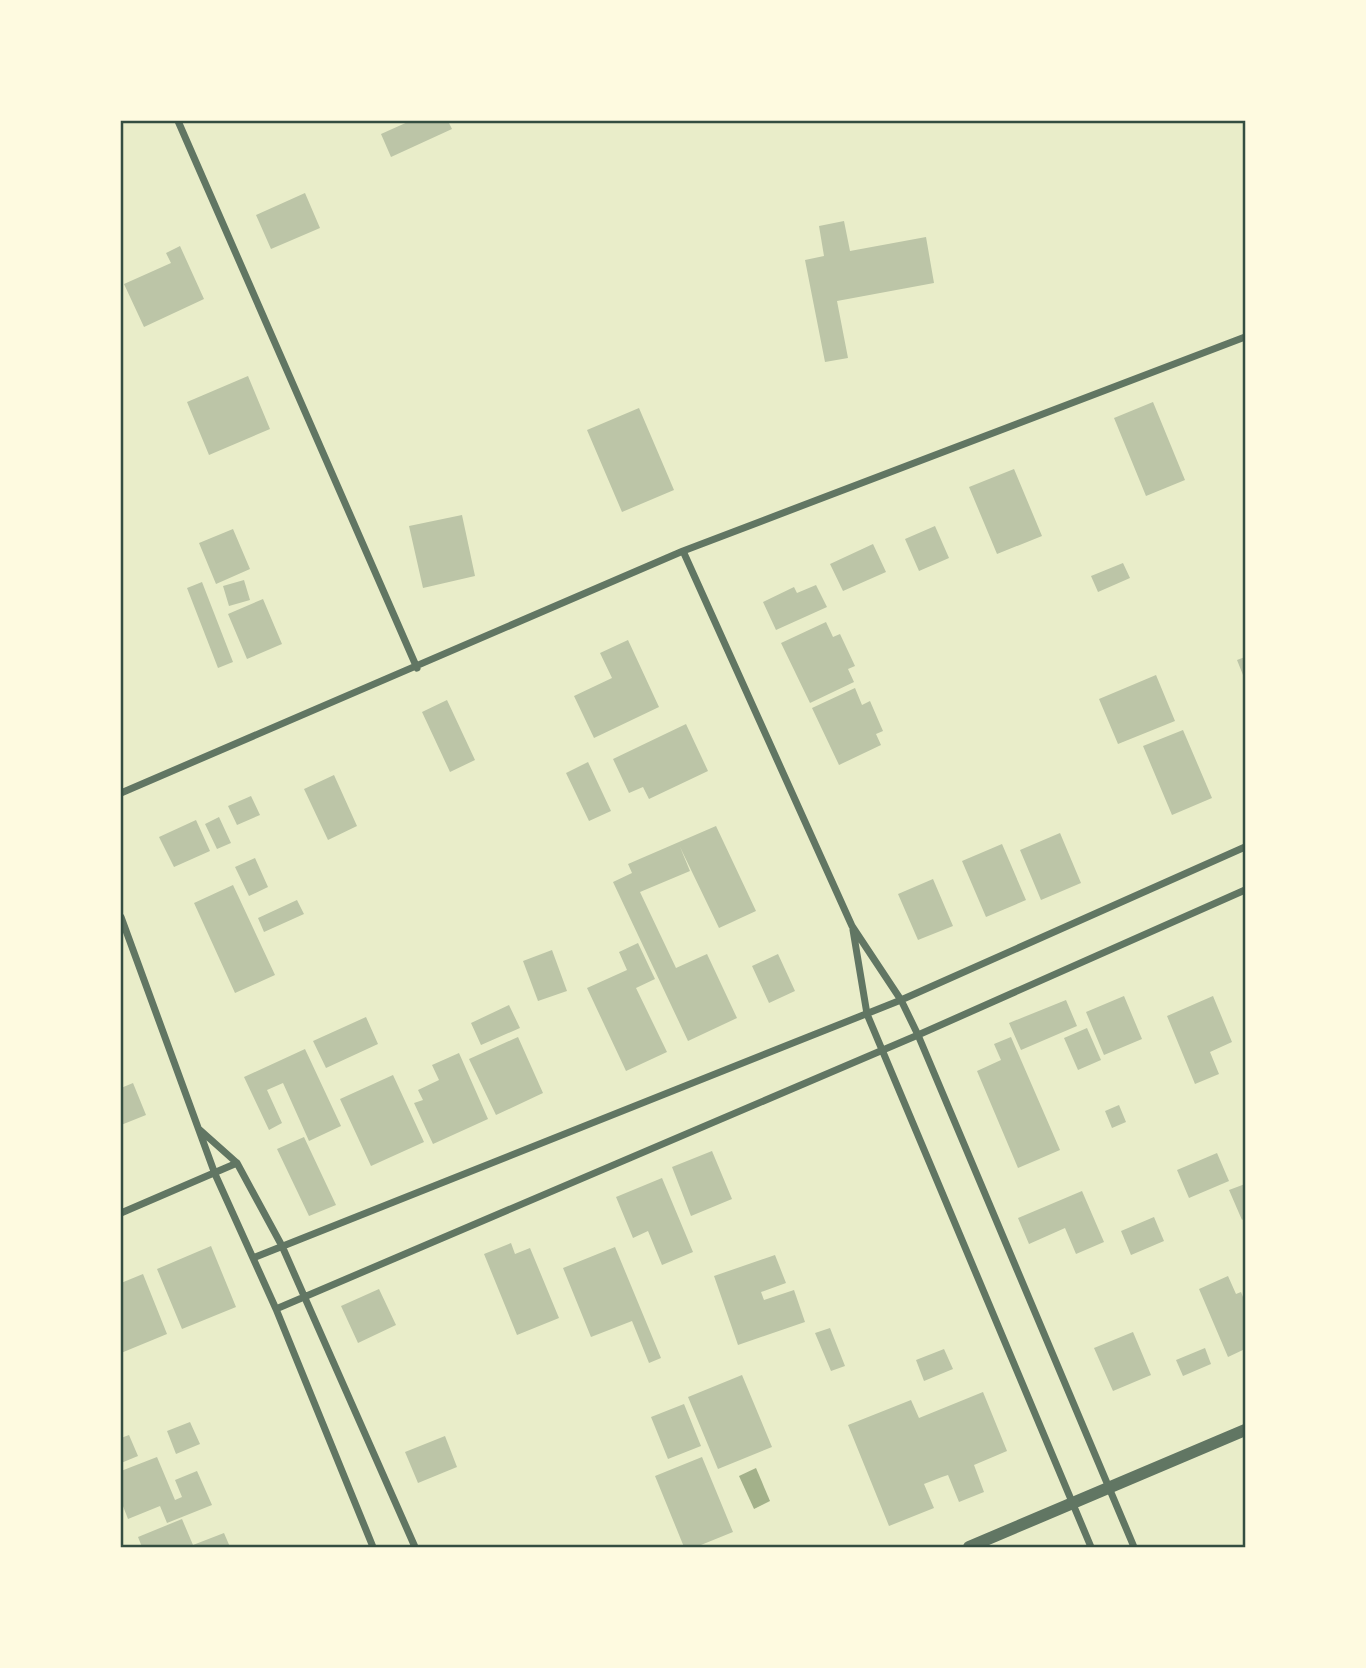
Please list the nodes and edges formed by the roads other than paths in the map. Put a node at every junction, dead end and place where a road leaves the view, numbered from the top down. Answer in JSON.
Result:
{"nodes":[{"id":1,"x":178,"y":121,"type":"edge"},
{"id":2,"x":1245,"y":337,"type":"edge"},
{"id":3,"x":684,"y":551,"type":"junction"},
{"id":4,"x":417,"y":668,"type":"junction"},
{"id":5,"x":121,"y":793,"type":"edge"},
{"id":6,"x":1245,"y":847,"type":"edge"},
{"id":7,"x":1245,"y":890,"type":"edge"},
{"id":8,"x":121,"y":917,"type":"edge"},
{"id":9,"x":852,"y":926,"type":"junction"},
{"id":10,"x":901,"y":1000,"type":"junction"},
{"id":11,"x":867,"y":1014,"type":"junction"},
{"id":12,"x":918,"y":1035,"type":"junction"},
{"id":13,"x":884,"y":1050,"type":"junction"},
{"id":14,"x":197,"y":1128,"type":"junction"},
{"id":15,"x":237,"y":1163,"type":"junction"},
{"id":16,"x":215,"y":1174,"type":"junction"},
{"id":17,"x":121,"y":1213,"type":"edge"},
{"id":18,"x":282,"y":1246,"type":"junction"},
{"id":19,"x":253,"y":1258,"type":"junction"},
{"id":20,"x":306,"y":1297,"type":"junction"},
{"id":21,"x":276,"y":1309,"type":"junction"},
{"id":22,"x":1245,"y":1430,"type":"edge"},
{"id":23,"x":1109,"y":1489,"type":"junction"},
{"id":24,"x":1073,"y":1504,"type":"junction"},
{"id":25,"x":373,"y":1547,"type":"edge"},
{"id":26,"x":415,"y":1547,"type":"edge"},
{"id":27,"x":968,"y":1547,"type":"edge"},
{"id":28,"x":1091,"y":1547,"type":"edge"},
{"id":29,"x":1134,"y":1547,"type":"edge"}],
"edges":[{"from":1,"to":4,"type":"street"},
{"from":2,"to":3,"type":"street"},
{"from":3,"to":4,"type":"street"},
{"from":3,"to":9,"type":"street"},
{"from":4,"to":5,"type":"street"},
{"from":6,"to":10,"type":"street"},
{"from":7,"to":12,"type":"street"},
{"from":8,"to":14,"type":"street"},
{"from":9,"to":10,"type":"street"},
{"from":9,"to":11,"type":"street"},
{"from":10,"to":11,"type":"street"},
{"from":10,"to":12,"type":"street"},
{"from":11,"to":13,"type":"street"},
{"from":11,"to":18,"type":"street"},
{"from":12,"to":13,"type":"street"},
{"from":12,"to":23,"type":"street"},
{"from":13,"to":20,"type":"street"},
{"from":13,"to":24,"type":"street"},
{"from":14,"to":15,"type":"street"},
{"from":14,"to":16,"type":"street"},
{"from":15,"to":16,"type":"street"},
{"from":15,"to":18,"type":"street"},
{"from":16,"to":17,"type":"street"},
{"from":16,"to":19,"type":"street"},
{"from":18,"to":19,"type":"street"},
{"from":18,"to":20,"type":"street"},
{"from":19,"to":21,"type":"street"},
{"from":20,"to":21,"type":"street"},
{"from":20,"to":26,"type":"street"},
{"from":21,"to":25,"type":"street"},
{"from":22,"to":23,"type":"street"},
{"from":23,"to":24,"type":"street"},
{"from":23,"to":29,"type":"street"},
{"from":24,"to":27,"type":"street"},
{"from":24,"to":28,"type":"street"}]}
